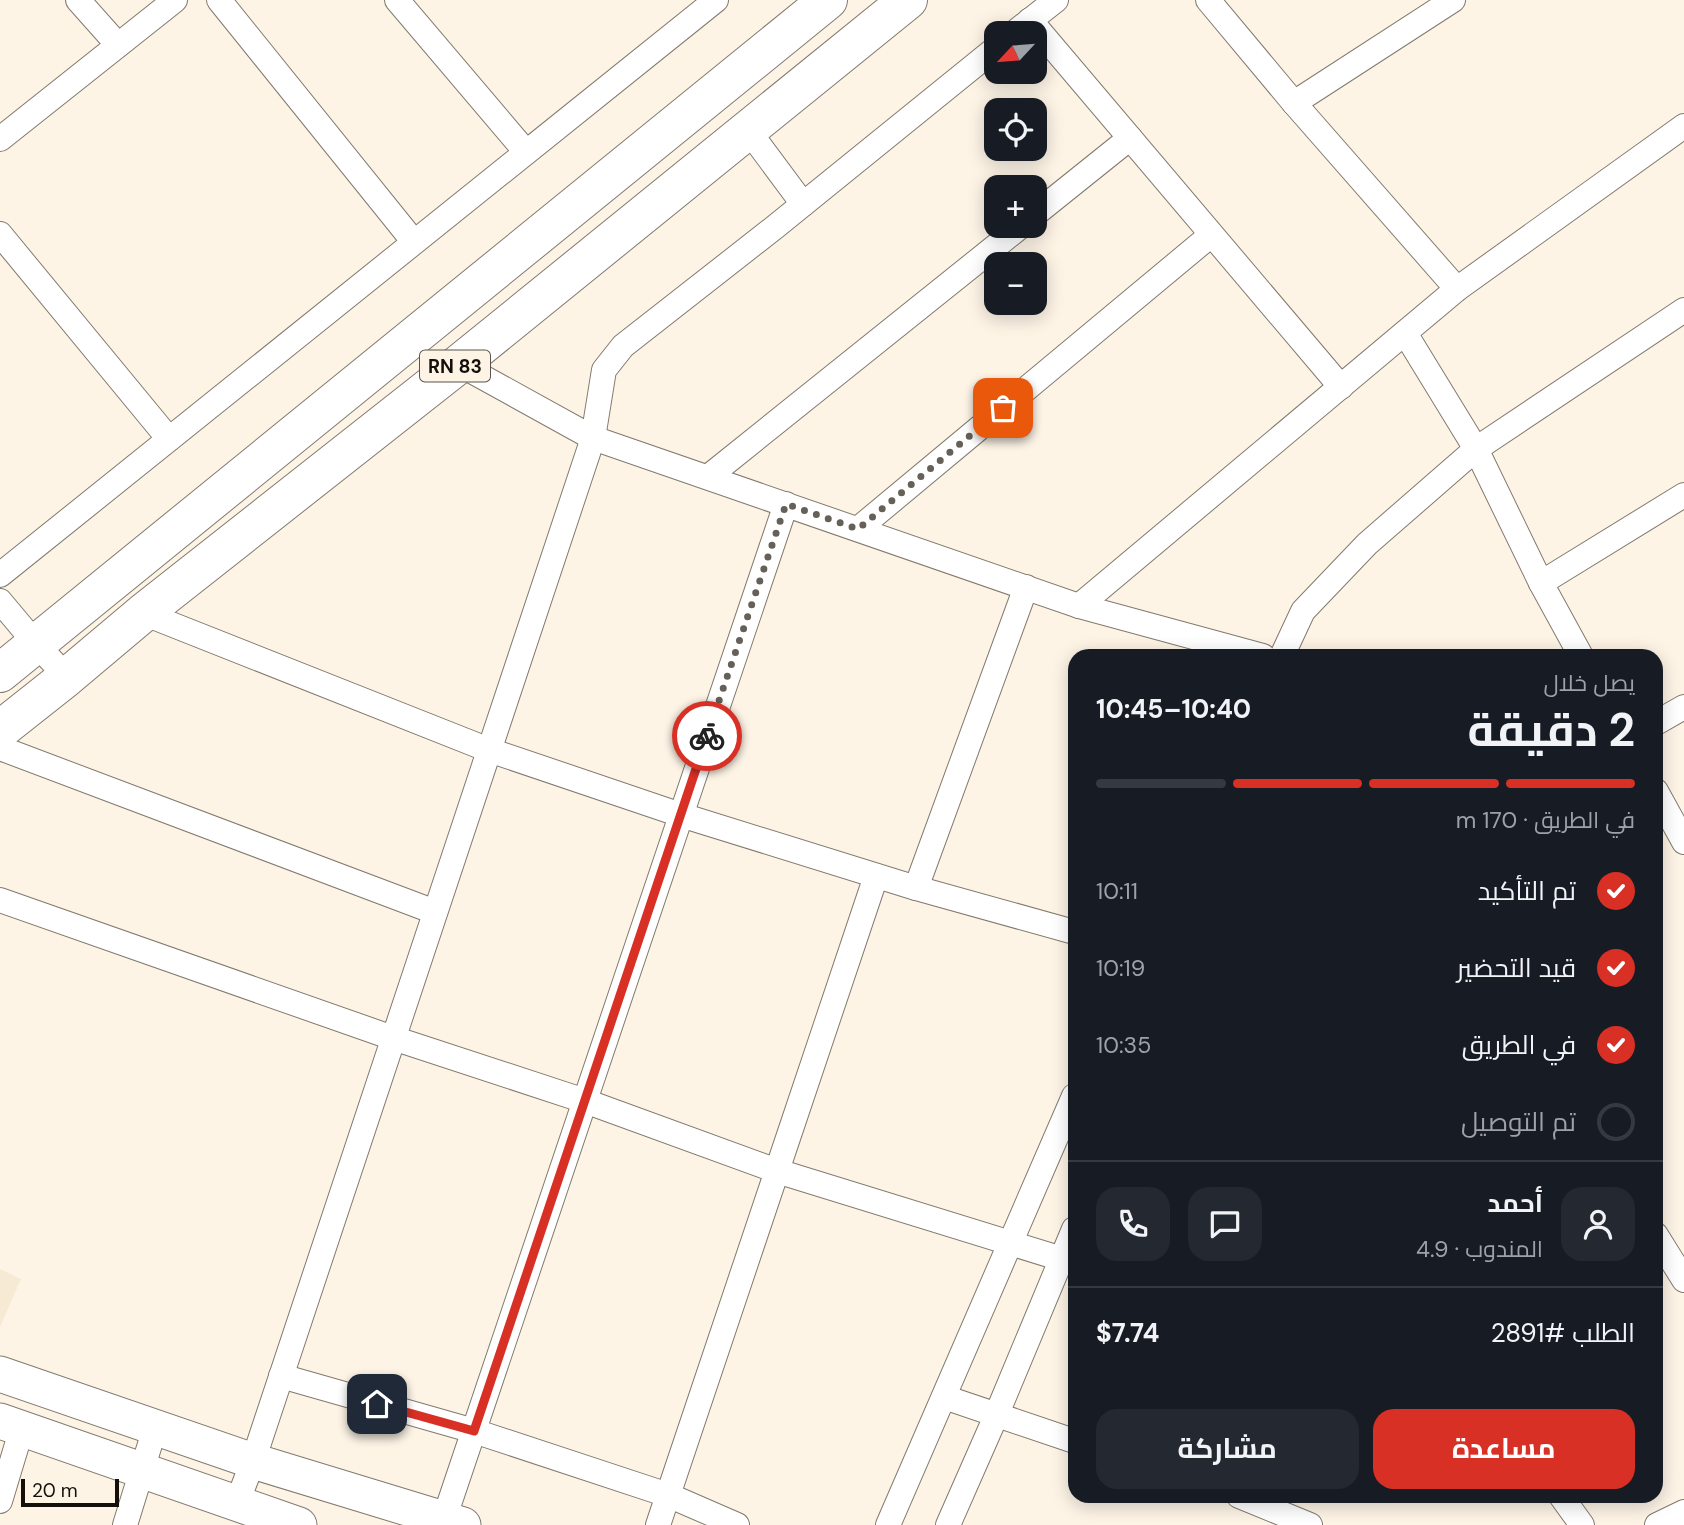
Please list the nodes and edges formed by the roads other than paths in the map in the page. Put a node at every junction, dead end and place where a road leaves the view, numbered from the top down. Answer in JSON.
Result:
{"nodes":[{"id":1,"x":78,"y":0,"type":"edge"},
{"id":2,"x":174,"y":0,"type":"edge"},
{"id":3,"x":219,"y":0,"type":"edge"},
{"id":4,"x":397,"y":0,"type":"edge"},
{"id":5,"x":716,"y":0,"type":"edge"},
{"id":6,"x":828,"y":0,"type":"edge"},
{"id":7,"x":908,"y":0,"type":"edge"},
{"id":8,"x":1056,"y":0,"type":"edge"},
{"id":9,"x":1208,"y":0,"type":"edge"},
{"id":10,"x":1453,"y":0,"type":"edge"},
{"id":11,"x":1030,"y":21,"type":"edge"},
{"id":12,"x":118,"y":45,"type":"junction"},
{"id":13,"x":1047,"y":53,"type":"edge"},
{"id":14,"x":984,"y":58,"type":"edge"},
{"id":15,"x":1294,"y":103,"type":"junction"},
{"id":16,"x":1684,"y":126,"type":"edge"},
{"id":17,"x":748,"y":130,"type":"junction"},
{"id":18,"x":1130,"y":138,"type":"junction"},
{"id":19,"x":0,"y":139,"type":"edge"},
{"id":20,"x":526,"y":152,"type":"junction"},
{"id":21,"x":803,"y":204,"type":"junction"},
{"id":22,"x":1047,"y":205,"type":"edge"},
{"id":23,"x":0,"y":234,"type":"edge"},
{"id":24,"x":1211,"y":235,"type":"junction"},
{"id":25,"x":1006,"y":238,"type":"edge"},
{"id":26,"x":414,"y":242,"type":"junction"},
{"id":27,"x":1457,"y":289,"type":"junction"},
{"id":28,"x":1684,"y":310,"type":"edge"},
{"id":29,"x":1405,"y":334,"type":"junction"},
{"id":30,"x":458,"y":364,"type":"junction"},
{"id":31,"x":1341,"y":387,"type":"junction"},
{"id":32,"x":593,"y":438,"type":"junction"},
{"id":33,"x":169,"y":439,"type":"junction"},
{"id":34,"x":1476,"y":449,"type":"junction"},
{"id":35,"x":708,"y":477,"type":"junction"},
{"id":36,"x":1684,"y":495,"type":"edge"},
{"id":37,"x":786,"y":504,"type":"junction"},
{"id":38,"x":858,"y":529,"type":"junction"},
{"id":39,"x":0,"y":575,"type":"edge"},
{"id":40,"x":1542,"y":583,"type":"junction"},
{"id":41,"x":1026,"y":587,"type":"junction"},
{"id":42,"x":0,"y":601,"type":"edge"},
{"id":43,"x":1079,"y":606,"type":"junction"},
{"id":44,"x":143,"y":613,"type":"junction"},
{"id":45,"x":36,"y":644,"type":"junction"},
{"id":46,"x":1237,"y":649,"type":"edge"},
{"id":47,"x":1285,"y":649,"type":"edge"},
{"id":48,"x":1577,"y":649,"type":"edge"},
{"id":49,"x":0,"y":673,"type":"edge"},
{"id":50,"x":67,"y":677,"type":"junction"},
{"id":51,"x":1684,"y":707,"type":"edge"},
{"id":52,"x":1663,"y":719,"type":"edge"},
{"id":53,"x":0,"y":730,"type":"edge"},
{"id":54,"x":0,"y":748,"type":"edge"},
{"id":55,"x":489,"y":750,"type":"junction"},
{"id":56,"x":1663,"y":804,"type":"edge"},
{"id":57,"x":681,"y":816,"type":"junction"},
{"id":58,"x":1684,"y":842,"type":"edge"},
{"id":59,"x":876,"y":876,"type":"junction"},
{"id":60,"x":916,"y":888,"type":"junction"},
{"id":61,"x":0,"y":900,"type":"edge"},
{"id":62,"x":435,"y":912,"type":"junction"},
{"id":63,"x":1068,"y":930,"type":"edge"},
{"id":64,"x":393,"y":1038,"type":"junction"},
{"id":65,"x":585,"y":1101,"type":"junction"},
{"id":66,"x":1068,"y":1110,"type":"edge"},
{"id":67,"x":777,"y":1171,"type":"junction"},
{"id":68,"x":1011,"y":1244,"type":"junction"},
{"id":69,"x":1068,"y":1244,"type":"edge"},
{"id":70,"x":1663,"y":1246,"type":"edge"},
{"id":71,"x":1062,"y":1259,"type":"junction"},
{"id":72,"x":1684,"y":1280,"type":"edge"},
{"id":73,"x":0,"y":1374,"type":"edge"},
{"id":74,"x":281,"y":1377,"type":"junction"},
{"id":75,"x":944,"y":1397,"type":"junction"},
{"id":76,"x":996,"y":1416,"type":"junction"},
{"id":77,"x":11,"y":1425,"type":"edge"},
{"id":78,"x":155,"y":1428,"type":"junction"},
{"id":79,"x":474,"y":1431,"type":"junction"},
{"id":80,"x":1068,"y":1439,"type":"edge"},
{"id":81,"x":253,"y":1461,"type":"junction"},
{"id":82,"x":141,"y":1469,"type":"junction"},
{"id":83,"x":668,"y":1495,"type":"junction"},
{"id":84,"x":0,"y":1501,"type":"edge"},
{"id":85,"x":237,"y":1503,"type":"junction"},
{"id":86,"x":1256,"y":1503,"type":"edge"},
{"id":87,"x":1566,"y":1503,"type":"edge"},
{"id":88,"x":1684,"y":1511,"type":"edge"},
{"id":89,"x":450,"y":1523,"type":"edge"},
{"id":90,"x":125,"y":1525,"type":"edge"},
{"id":91,"x":299,"y":1525,"type":"edge"},
{"id":92,"x":658,"y":1525,"type":"edge"},
{"id":93,"x":737,"y":1525,"type":"edge"},
{"id":94,"x":888,"y":1525,"type":"edge"},
{"id":95,"x":948,"y":1525,"type":"edge"},
{"id":96,"x":1310,"y":1525,"type":"edge"},
{"id":97,"x":1583,"y":1525,"type":"edge"},
{"id":98,"x":1657,"y":1525,"type":"edge"}],
"edges":[{"from":1,"to":12,"type":"street"},
{"from":2,"to":12,"type":"street"},
{"from":3,"to":26,"type":"street"},
{"from":4,"to":20,"type":"street"},
{"from":5,"to":20,"type":"street"},
{"from":6,"to":45,"type":"main road","number":"RN 83"},
{"from":7,"to":17,"type":"main road","number":"RN 83"},
{"from":8,"to":11,"type":"street"},
{"from":9,"to":15,"type":"street"},
{"from":10,"to":15,"type":"street"},
{"from":12,"to":19,"type":"street"},
{"from":13,"to":18,"type":"street"},
{"from":14,"to":21,"type":"street"},
{"from":15,"to":27,"type":"street"},
{"from":16,"to":27,"type":"street"},
{"from":17,"to":21,"type":"street"},
{"from":17,"to":30,"type":"main road","number":"RN 83"},
{"from":18,"to":22,"type":"street"},
{"from":18,"to":24,"type":"street"},
{"from":20,"to":26,"type":"street"},
{"from":21,"to":32,"type":"street"},
{"from":23,"to":33,"type":"street"},
{"from":24,"to":31,"type":"street"},
{"from":24,"to":38,"type":"street"},
{"from":25,"to":35,"type":"street"},
{"from":26,"to":33,"type":"street"},
{"from":27,"to":29,"type":"street"},
{"from":28,"to":34,"type":"street"},
{"from":29,"to":31,"type":"street"},
{"from":29,"to":34,"type":"street"},
{"from":30,"to":32,"type":"street"},
{"from":30,"to":44,"type":"main road","number":"RN 83"},
{"from":31,"to":43,"type":"street"},
{"from":32,"to":35,"type":"street"},
{"from":32,"to":55,"type":"street"},
{"from":33,"to":39,"type":"street"},
{"from":34,"to":40,"type":"street"},
{"from":34,"to":47,"type":"street"},
{"from":35,"to":37,"type":"street"},
{"from":36,"to":40,"type":"street"},
{"from":37,"to":38,"type":"street"},
{"from":37,"to":57,"type":"street"},
{"from":38,"to":41,"type":"street"},
{"from":40,"to":48,"type":"street"},
{"from":41,"to":43,"type":"street"},
{"from":41,"to":60,"type":"street"},
{"from":42,"to":45,"type":"street"},
{"from":43,"to":46,"type":"street"},
{"from":44,"to":50,"type":"main road","number":"RN 83"},
{"from":44,"to":55,"type":"street"},
{"from":45,"to":49,"type":"main road","number":"RN 83"},
{"from":45,"to":50,"type":"street"},
{"from":50,"to":53,"type":"main road","number":"RN 83"},
{"from":51,"to":52,"type":"street"},
{"from":54,"to":62,"type":"street"},
{"from":55,"to":57,"type":"street"},
{"from":55,"to":62,"type":"street"},
{"from":56,"to":58,"type":"street"},
{"from":57,"to":59,"type":"street"},
{"from":57,"to":65,"type":"street"},
{"from":59,"to":60,"type":"street"},
{"from":59,"to":67,"type":"street"},
{"from":60,"to":63,"type":"street"},
{"from":61,"to":64,"type":"street"},
{"from":62,"to":64,"type":"street"},
{"from":64,"to":65,"type":"street"},
{"from":64,"to":74,"type":"street"},
{"from":65,"to":67,"type":"street"},
{"from":65,"to":79,"type":"street"},
{"from":66,"to":68,"type":"street"},
{"from":67,"to":68,"type":"street"},
{"from":67,"to":83,"type":"street"},
{"from":68,"to":71,"type":"street"},
{"from":68,"to":75,"type":"street"},
{"from":69,"to":71,"type":"street"},
{"from":70,"to":72,"type":"street"},
{"from":71,"to":76,"type":"street"},
{"from":73,"to":78,"type":"main road"},
{"from":74,"to":79,"type":"street"},
{"from":74,"to":81,"type":"street"},
{"from":75,"to":76,"type":"street"},
{"from":75,"to":94,"type":"street"},
{"from":76,"to":80,"type":"street"},
{"from":76,"to":95,"type":"street"},
{"from":77,"to":82,"type":"main road"},
{"from":77,"to":84,"type":"street"},
{"from":78,"to":81,"type":"main road"},
{"from":78,"to":82,"type":"street"},
{"from":79,"to":83,"type":"street"},
{"from":79,"to":89,"type":"street"},
{"from":81,"to":85,"type":"street"},
{"from":81,"to":89,"type":"main road"},
{"from":82,"to":85,"type":"main road"},
{"from":82,"to":90,"type":"street"},
{"from":83,"to":92,"type":"street"},
{"from":83,"to":93,"type":"street"},
{"from":85,"to":91,"type":"main road"},
{"from":86,"to":96,"type":"street"},
{"from":87,"to":97,"type":"street"},
{"from":88,"to":98,"type":"street"}]}
